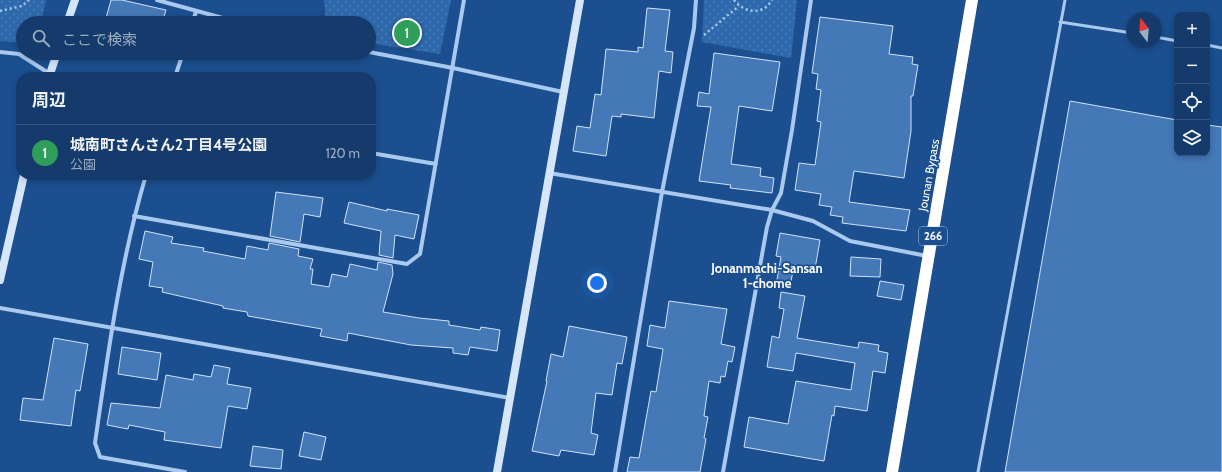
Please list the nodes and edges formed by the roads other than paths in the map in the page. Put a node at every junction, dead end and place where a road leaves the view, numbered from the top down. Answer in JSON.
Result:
{"nodes":[{"id":1,"x":75,"y":0,"type":"edge"},
{"id":2,"x":157,"y":0,"type":"edge"},
{"id":3,"x":464,"y":0,"type":"edge"},
{"id":4,"x":580,"y":0,"type":"edge"},
{"id":5,"x":696,"y":0,"type":"edge"},
{"id":6,"x":811,"y":0,"type":"edge"},
{"id":7,"x":972,"y":0,"type":"edge"},
{"id":8,"x":1064,"y":0,"type":"edge"},
{"id":9,"x":196,"y":12,"type":"junction"},
{"id":10,"x":69,"y":16,"type":"edge"},
{"id":11,"x":195,"y":16,"type":"edge"},
{"id":12,"x":212,"y":16,"type":"edge"},
{"id":13,"x":1060,"y":22,"type":"junction"},
{"id":14,"x":1126,"y":33,"type":"edge"},
{"id":15,"x":1162,"y":38,"type":"edge"},
{"id":16,"x":1174,"y":40,"type":"edge"},
{"id":17,"x":1210,"y":46,"type":"edge"},
{"id":18,"x":1222,"y":48,"type":"edge"},
{"id":19,"x":0,"y":52,"type":"edge"},
{"id":20,"x":376,"y":53,"type":"edge"},
{"id":21,"x":16,"y":54,"type":"edge"},
{"id":22,"x":28,"y":60,"type":"edge"},
{"id":23,"x":55,"y":60,"type":"edge"},
{"id":24,"x":181,"y":60,"type":"edge"},
{"id":25,"x":453,"y":68,"type":"junction"},
{"id":26,"x":46,"y":72,"type":"edge"},
{"id":27,"x":51,"y":72,"type":"edge"},
{"id":28,"x":177,"y":72,"type":"edge"},
{"id":29,"x":563,"y":92,"type":"junction"},
{"id":30,"x":376,"y":154,"type":"edge"},
{"id":31,"x":436,"y":164,"type":"junction"},
{"id":32,"x":548,"y":173,"type":"junction"},
{"id":33,"x":23,"y":180,"type":"edge"},
{"id":34,"x":145,"y":180,"type":"edge"},
{"id":35,"x":662,"y":192,"type":"junction"},
{"id":36,"x":772,"y":210,"type":"junction"},
{"id":37,"x":134,"y":216,"type":"junction"},
{"id":38,"x":929,"y":256,"type":"junction"},
{"id":39,"x":0,"y":280,"type":"edge"},
{"id":40,"x":0,"y":308,"type":"edge"},
{"id":41,"x":111,"y":328,"type":"junction"},
{"id":42,"x":510,"y":398,"type":"junction"},
{"id":43,"x":185,"y":472,"type":"edge"},
{"id":44,"x":497,"y":472,"type":"edge"},
{"id":45,"x":615,"y":472,"type":"edge"},
{"id":46,"x":723,"y":472,"type":"edge"},
{"id":47,"x":892,"y":472,"type":"edge"},
{"id":48,"x":978,"y":472,"type":"edge"}],
"edges":[{"from":1,"to":10,"type":"street"},
{"from":2,"to":9,"type":"street"},
{"from":3,"to":25,"type":"street"},
{"from":4,"to":29,"type":"street"},
{"from":5,"to":35,"type":"street"},
{"from":6,"to":36,"type":"street"},
{"from":7,"to":38,"type":"highway","name":"Jounan Bypass","number":"266"},
{"from":8,"to":13,"type":"lane"},
{"from":9,"to":11,"type":"street"},
{"from":9,"to":12,"type":"street"},
{"from":13,"to":14,"type":"lane"},
{"from":13,"to":48,"type":"lane"},
{"from":15,"to":16,"type":"lane"},
{"from":17,"to":18,"type":"lane"},
{"from":19,"to":21,"type":"street"},
{"from":20,"to":25,"type":"street"},
{"from":22,"to":26,"type":"street"},
{"from":23,"to":27,"type":"street"},
{"from":24,"to":28,"type":"street"},
{"from":25,"to":29,"type":"street"},
{"from":25,"to":31,"type":"street"},
{"from":29,"to":32,"type":"street"},
{"from":30,"to":31,"type":"street"},
{"from":31,"to":37,"type":"street"},
{"from":32,"to":35,"type":"street"},
{"from":32,"to":42,"type":"street"},
{"from":33,"to":39,"type":"street"},
{"from":34,"to":37,"type":"street"},
{"from":35,"to":36,"type":"street"},
{"from":35,"to":45,"type":"street"},
{"from":36,"to":38,"type":"street"},
{"from":36,"to":46,"type":"street"},
{"from":37,"to":41,"type":"street"},
{"from":38,"to":47,"type":"highway","name":"Jounan Bypass","number":"266"},
{"from":40,"to":41,"type":"street"},
{"from":41,"to":42,"type":"street"},
{"from":41,"to":43,"type":"street"},
{"from":42,"to":44,"type":"street"}]}
